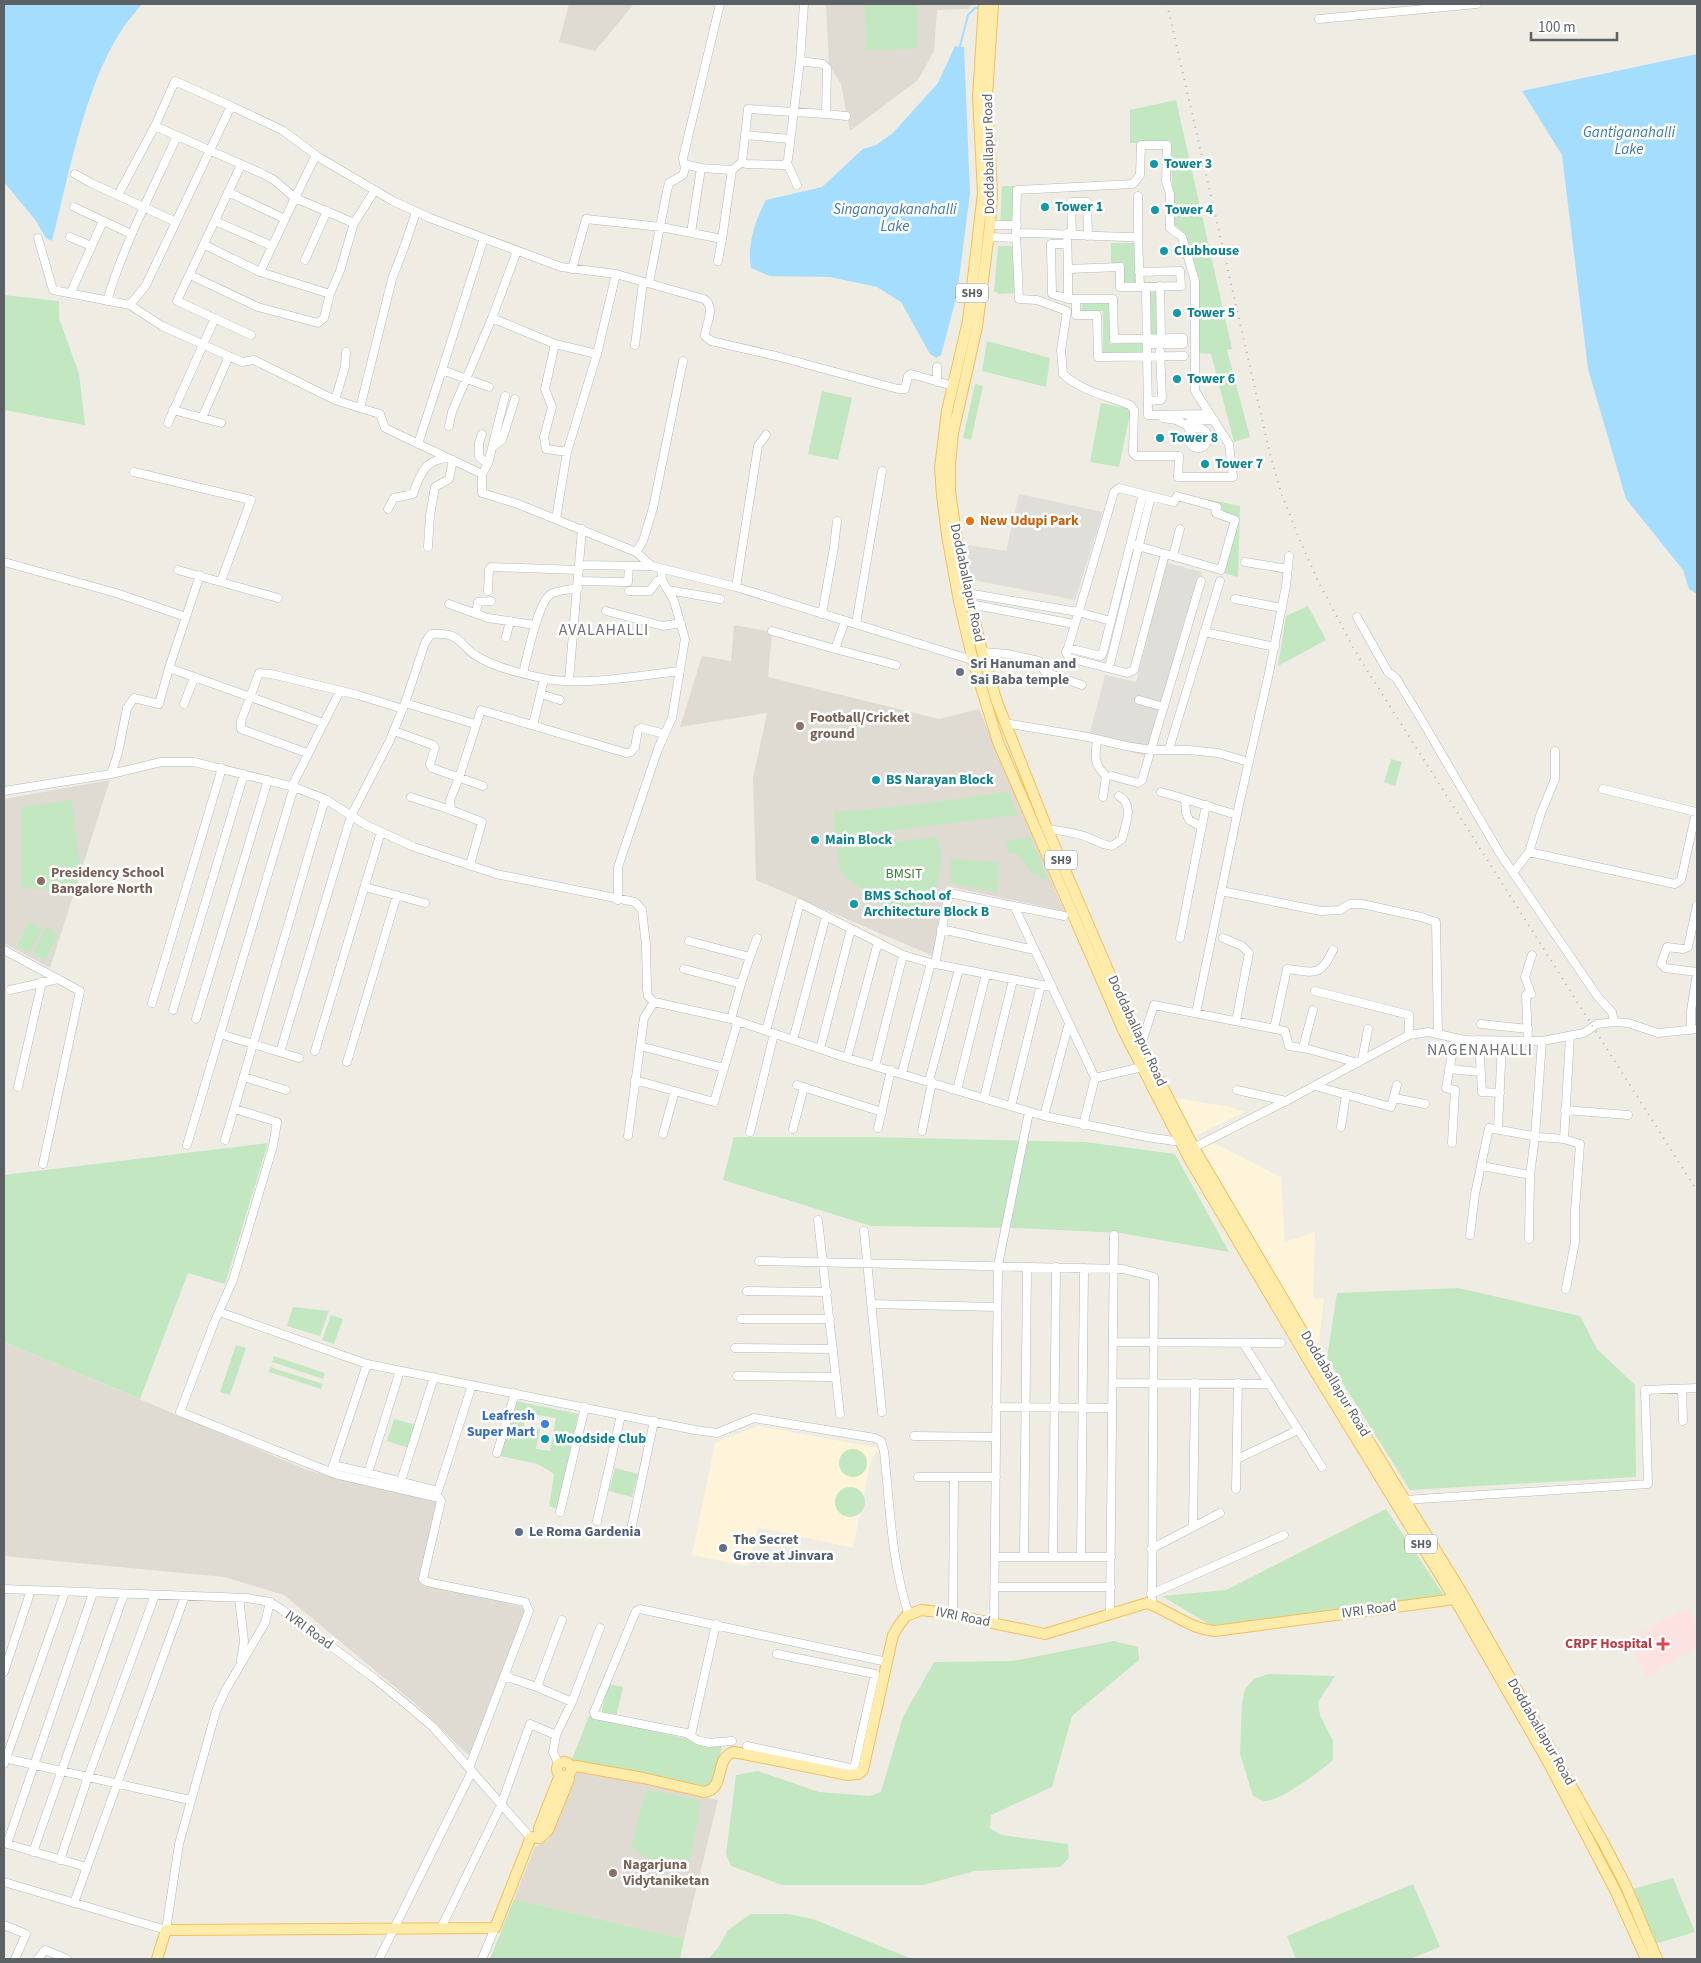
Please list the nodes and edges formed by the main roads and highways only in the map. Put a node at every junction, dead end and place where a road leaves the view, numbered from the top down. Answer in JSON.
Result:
{"nodes":[{"id":1,"x":993,"y":4,"type":"edge"},
{"id":2,"x":986,"y":11,"type":"edge"},
{"id":3,"x":980,"y":657,"type":"junction"},
{"id":4,"x":1183,"y":1137,"type":"junction"},
{"id":5,"x":1190,"y":1150,"type":"junction"},
{"id":6,"x":1458,"y":1596,"type":"junction"},
{"id":7,"x":157,"y":1959,"type":"edge"},
{"id":8,"x":1646,"y":1959,"type":"edge"},
{"id":9,"x":1657,"y":1959,"type":"edge"}],
"edges":[{"from":1,"to":2,"type":"main road","name":"Doddaballapur Road","number":"SH9"},
{"from":2,"to":3,"type":"main road","name":"Doddaballapur Road","number":"SH9"},
{"from":2,"to":3,"type":"main road","name":"Doddaballapur Road","number":"SH9"},
{"from":3,"to":4,"type":"main road","name":"Doddaballapur Road","number":"SH9"},
{"from":3,"to":4,"type":"main road","name":"Doddaballapur Road","number":"SH9"},
{"from":4,"to":5,"type":"main road","name":"Doddaballapur Road","number":"SH9"},
{"from":5,"to":6,"type":"main road","name":"Doddaballapur Road","number":"SH9"},
{"from":5,"to":6,"type":"main road","name":"Doddaballapur Road","number":"SH9"},
{"from":6,"to":7,"type":"main road","name":"IVRI Road"},
{"from":6,"to":8,"type":"main road","name":"Doddaballapur Road","number":"SH9"},
{"from":6,"to":9,"type":"main road","name":"Doddaballapur Road","number":"SH9"}]}
